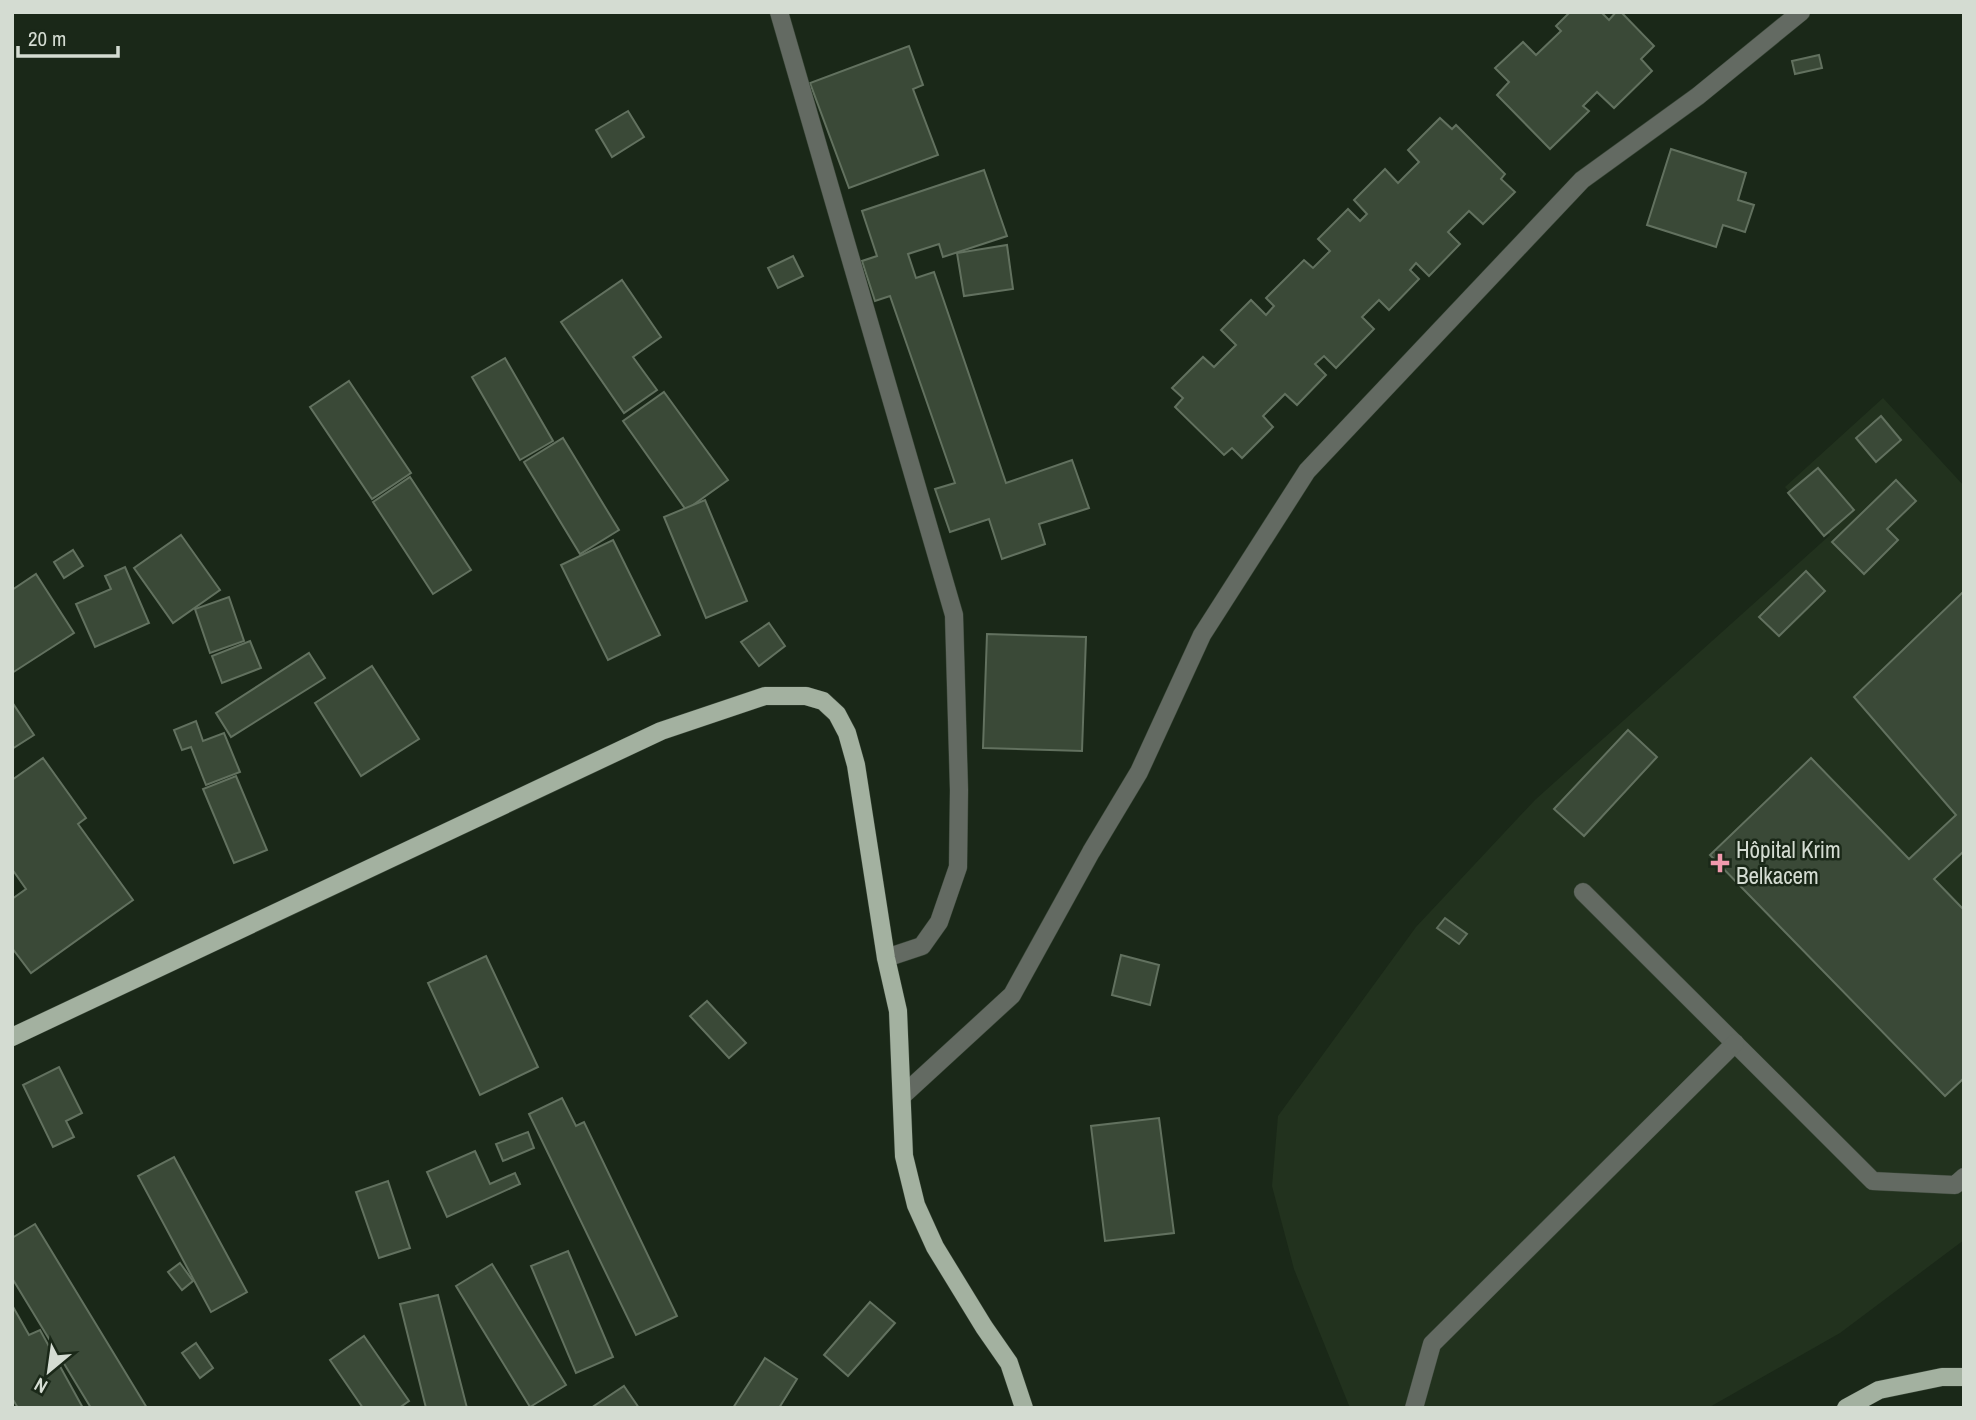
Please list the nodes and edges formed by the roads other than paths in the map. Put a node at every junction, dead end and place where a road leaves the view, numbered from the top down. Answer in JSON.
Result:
{"nodes":[{"id":1,"x":779,"y":12,"type":"edge"},
{"id":2,"x":1801,"y":12,"type":"edge"},
{"id":3,"x":1583,"y":892,"type":"dead end"},
{"id":4,"x":886,"y":958,"type":"junction"},
{"id":5,"x":12,"y":1037,"type":"edge"},
{"id":6,"x":1735,"y":1044,"type":"junction"},
{"id":7,"x":902,"y":1096,"type":"junction"},
{"id":8,"x":1964,"y":1177,"type":"edge"},
{"id":9,"x":1964,"y":1377,"type":"edge"},
{"id":10,"x":1024,"y":1408,"type":"edge"},
{"id":11,"x":1414,"y":1408,"type":"edge"},
{"id":12,"x":1846,"y":1408,"type":"edge"}],
"edges":[{"from":1,"to":4,"type":"street"},
{"from":2,"to":7,"type":"street"},
{"from":3,"to":6,"type":"street"},
{"from":4,"to":5,"type":"main road"},
{"from":4,"to":7,"type":"main road"},
{"from":6,"to":8,"type":"street"},
{"from":6,"to":11,"type":"street"},
{"from":7,"to":10,"type":"main road"},
{"from":9,"to":12,"type":"main road"}]}
